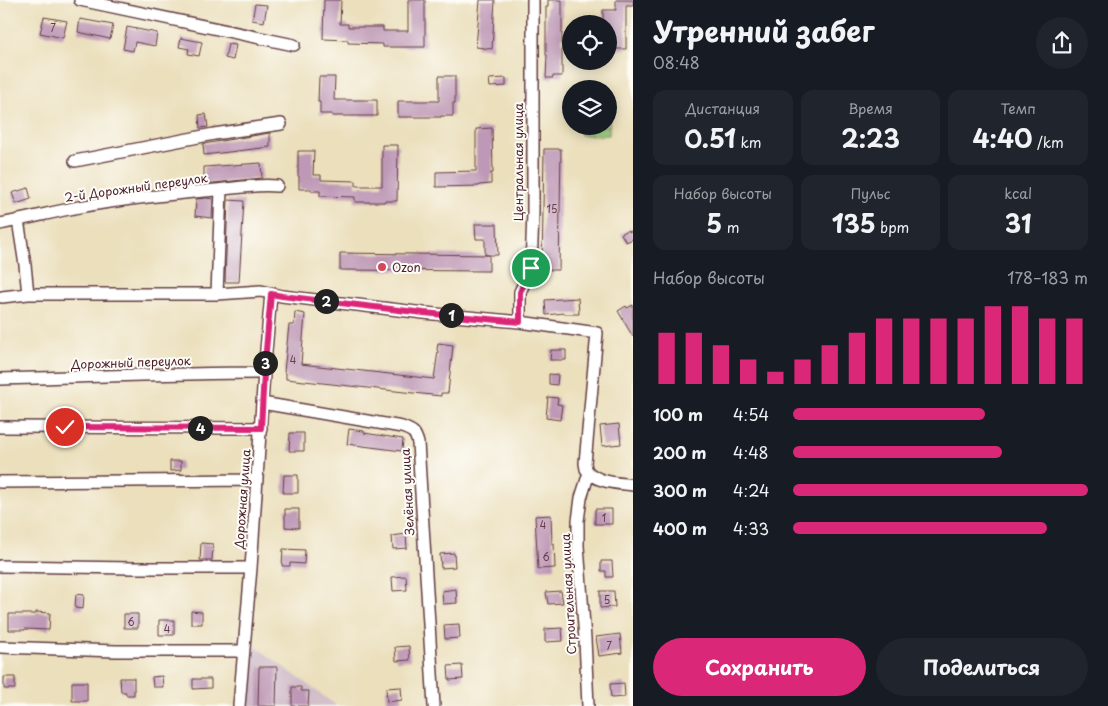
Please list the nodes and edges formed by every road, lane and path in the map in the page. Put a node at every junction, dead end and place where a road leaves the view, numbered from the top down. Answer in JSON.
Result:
{"nodes":[{"id":1,"x":80,"y":0,"type":"edge"},
{"id":2,"x":533,"y":0,"type":"edge"},
{"id":3,"x":294,"y":45,"type":"dead end"},
{"id":4,"x":281,"y":124,"type":"dead end"},
{"id":5,"x":75,"y":161,"type":"dead end"},
{"id":6,"x":277,"y":186,"type":"dead end"},
{"id":7,"x":221,"y":190,"type":"junction"},
{"id":8,"x":18,"y":220,"type":"junction"},
{"id":9,"x":0,"y":224,"type":"edge"},
{"id":10,"x":28,"y":294,"type":"junction"},
{"id":11,"x":217,"y":294,"type":"junction"},
{"id":12,"x":271,"y":294,"type":"junction"},
{"id":13,"x":2,"y":297,"type":"dead end"},
{"id":14,"x":520,"y":322,"type":"junction"},
{"id":15,"x":264,"y":373,"type":"junction"},
{"id":16,"x":0,"y":379,"type":"edge"},
{"id":17,"x":262,"y":403,"type":"junction"},
{"id":18,"x":0,"y":426,"type":"edge"},
{"id":19,"x":261,"y":428,"type":"junction"},
{"id":20,"x":589,"y":473,"type":"junction"},
{"id":21,"x":257,"y":480,"type":"junction"},
{"id":22,"x":0,"y":482,"type":"edge"},
{"id":23,"x":633,"y":485,"type":"edge"},
{"id":24,"x":0,"y":566,"type":"edge"},
{"id":25,"x":251,"y":568,"type":"junction"},
{"id":26,"x":0,"y":647,"type":"edge"},
{"id":27,"x":243,"y":651,"type":"junction"},
{"id":28,"x":239,"y":706,"type":"edge"},
{"id":29,"x":434,"y":706,"type":"edge"},
{"id":30,"x":588,"y":706,"type":"edge"}],
"edges":[{"from":1,"to":3,"type":"street"},
{"from":2,"to":14,"type":"street","name":"Центральная улица"},
{"from":4,"to":5,"type":"street"},
{"from":6,"to":7,"type":"street","name":"2-й Дорожный переулок"},
{"from":7,"to":8,"type":"street","name":"2-й Дорожный переулок"},
{"from":7,"to":11,"type":"street"},
{"from":8,"to":9,"type":"street","name":"2-й Дорожный переулок"},
{"from":8,"to":10,"type":"street"},
{"from":10,"to":11,"type":"street"},
{"from":10,"to":13,"type":"street"},
{"from":11,"to":12,"type":"street"},
{"from":12,"to":14,"type":"street"},
{"from":12,"to":15,"type":"street","name":"Дорожная улица"},
{"from":14,"to":20,"type":"street","name":"Строительная улица"},
{"from":15,"to":16,"type":"street","name":"Дорожный переулок"},
{"from":15,"to":17,"type":"street","name":"Дорожная улица"},
{"from":17,"to":19,"type":"street","name":"Дорожная улица"},
{"from":17,"to":29,"type":"street","name":"Зелёная улица"},
{"from":18,"to":19,"type":"street"},
{"from":19,"to":21,"type":"street","name":"Дорожная улица"},
{"from":20,"to":23,"type":"street"},
{"from":20,"to":30,"type":"street","name":"Строительная улица"},
{"from":21,"to":22,"type":"street"},
{"from":21,"to":25,"type":"street","name":"Дорожная улица"},
{"from":24,"to":25,"type":"street"},
{"from":25,"to":27,"type":"street","name":"Дорожная улица"},
{"from":26,"to":27,"type":"street"},
{"from":27,"to":28,"type":"street","name":"Дорожная улица"}]}
